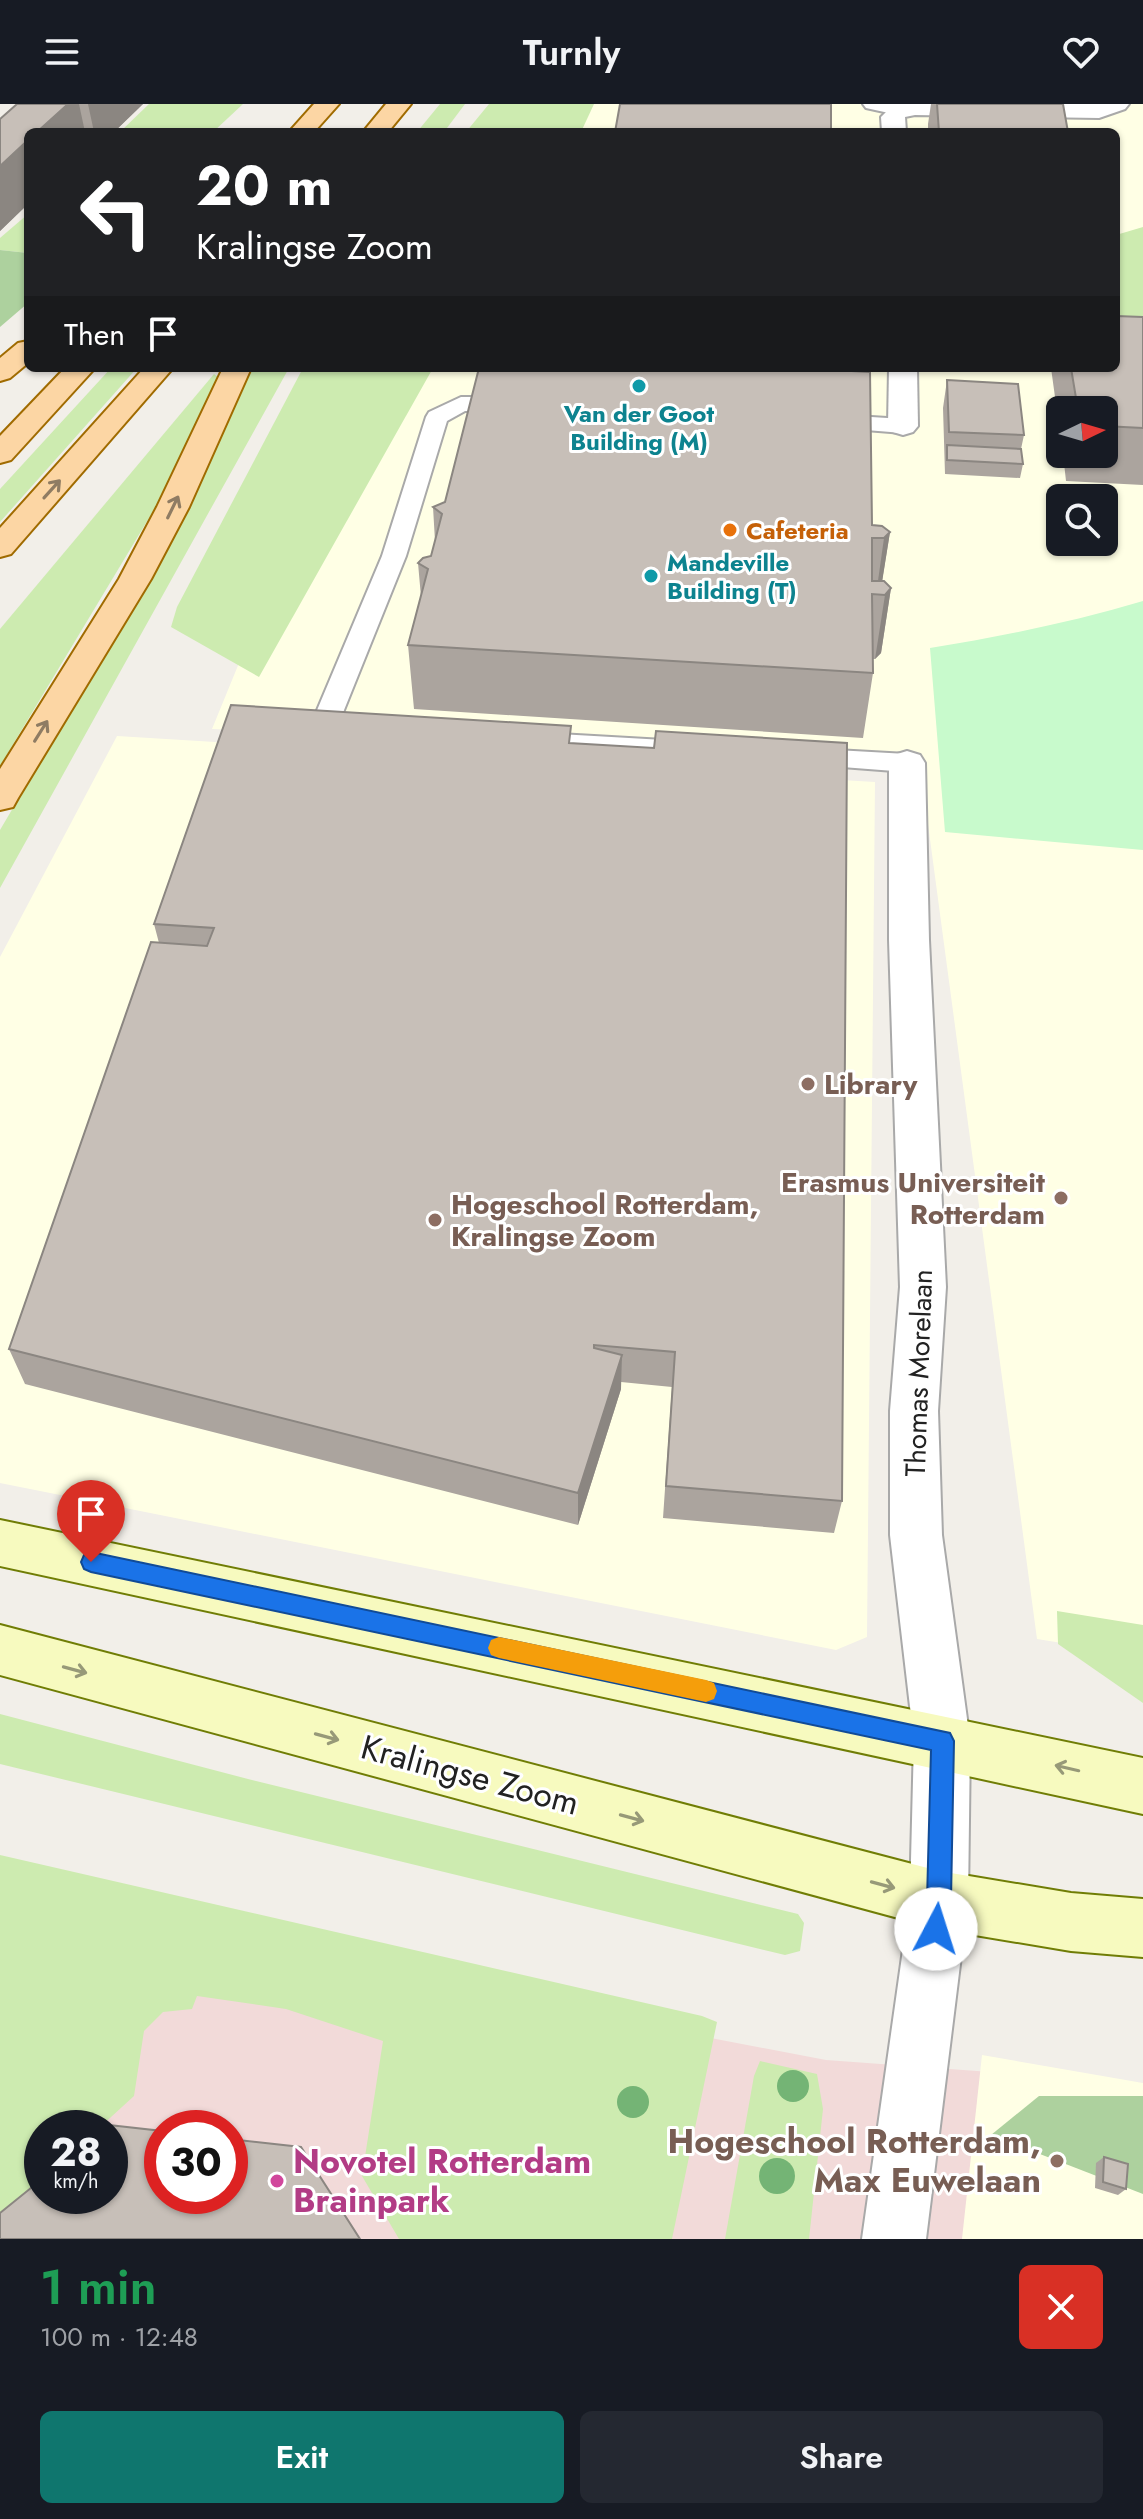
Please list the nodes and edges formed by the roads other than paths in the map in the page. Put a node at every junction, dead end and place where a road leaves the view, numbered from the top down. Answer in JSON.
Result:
{"nodes":[{"id":1,"x":327,"y":104,"type":"edge"},
{"id":2,"x":399,"y":104,"type":"edge"},
{"id":3,"x":872,"y":104,"type":"edge"},
{"id":4,"x":1117,"y":104,"type":"edge"},
{"id":5,"x":896,"y":121,"type":"edge"},
{"id":6,"x":305,"y":128,"type":"edge"},
{"id":7,"x":378,"y":128,"type":"edge"},
{"id":8,"x":24,"y":352,"type":"edge"},
{"id":9,"x":0,"y":372,"type":"edge"},
{"id":10,"x":77,"y":372,"type":"edge"},
{"id":11,"x":155,"y":372,"type":"edge"},
{"id":12,"x":235,"y":372,"type":"edge"},
{"id":13,"x":903,"y":372,"type":"edge"},
{"id":14,"x":537,"y":405,"type":"edge"},
{"id":15,"x":800,"y":420,"type":"edge"},
{"id":16,"x":903,"y":426,"type":"joint"},
{"id":17,"x":0,"y":454,"type":"edge"},
{"id":18,"x":0,"y":547,"type":"edge"},
{"id":19,"x":367,"y":735,"type":"edge"},
{"id":20,"x":505,"y":740,"type":"edge"},
{"id":21,"x":726,"y":752,"type":"edge"},
{"id":22,"x":771,"y":755,"type":"edge"},
{"id":23,"x":907,"y":763,"type":"joint"},
{"id":24,"x":0,"y":798,"type":"edge"},
{"id":25,"x":0,"y":1543,"type":"edge"},
{"id":26,"x":0,"y":1650,"type":"edge"},
{"id":27,"x":942,"y":1741,"type":"junction"},
{"id":28,"x":1143,"y":1786,"type":"edge"},
{"id":29,"x":939,"y":1900,"type":"junction"},
{"id":30,"x":1143,"y":1928,"type":"edge"},
{"id":31,"x":894,"y":2239,"type":"edge"}],
"edges":[{"from":1,"to":6,"type":"main road"},
{"from":2,"to":7,"type":"main road"},
{"from":3,"to":5,"type":"lane"},
{"from":4,"to":5,"type":"street"},
{"from":8,"to":9,"type":"main road"},
{"from":10,"to":17,"type":"main road"},
{"from":18,"to":11,"type":"main road","one_way":true},
{"from":24,"to":12,"type":"main road","one_way":true},
{"from":13,"to":16,"type":"street"},
{"from":14,"to":19,"type":"lane"},
{"from":15,"to":16,"type":"lane"},
{"from":20,"to":21,"type":"lane"},
{"from":22,"to":23,"type":"lane"},
{"from":23,"to":27,"type":"street","name":"Thomas Morelaan"},
{"from":25,"to":27,"type":"main road"},
{"from":26,"to":29,"type":"main road","name":"Kralingse Zoom","one_way":true},
{"from":28,"to":27,"type":"main road","one_way":true},
{"from":27,"to":29,"type":"street"},
{"from":29,"to":30,"type":"main road","name":"Kralingse Zoom"},
{"from":29,"to":31,"type":"street"}]}
